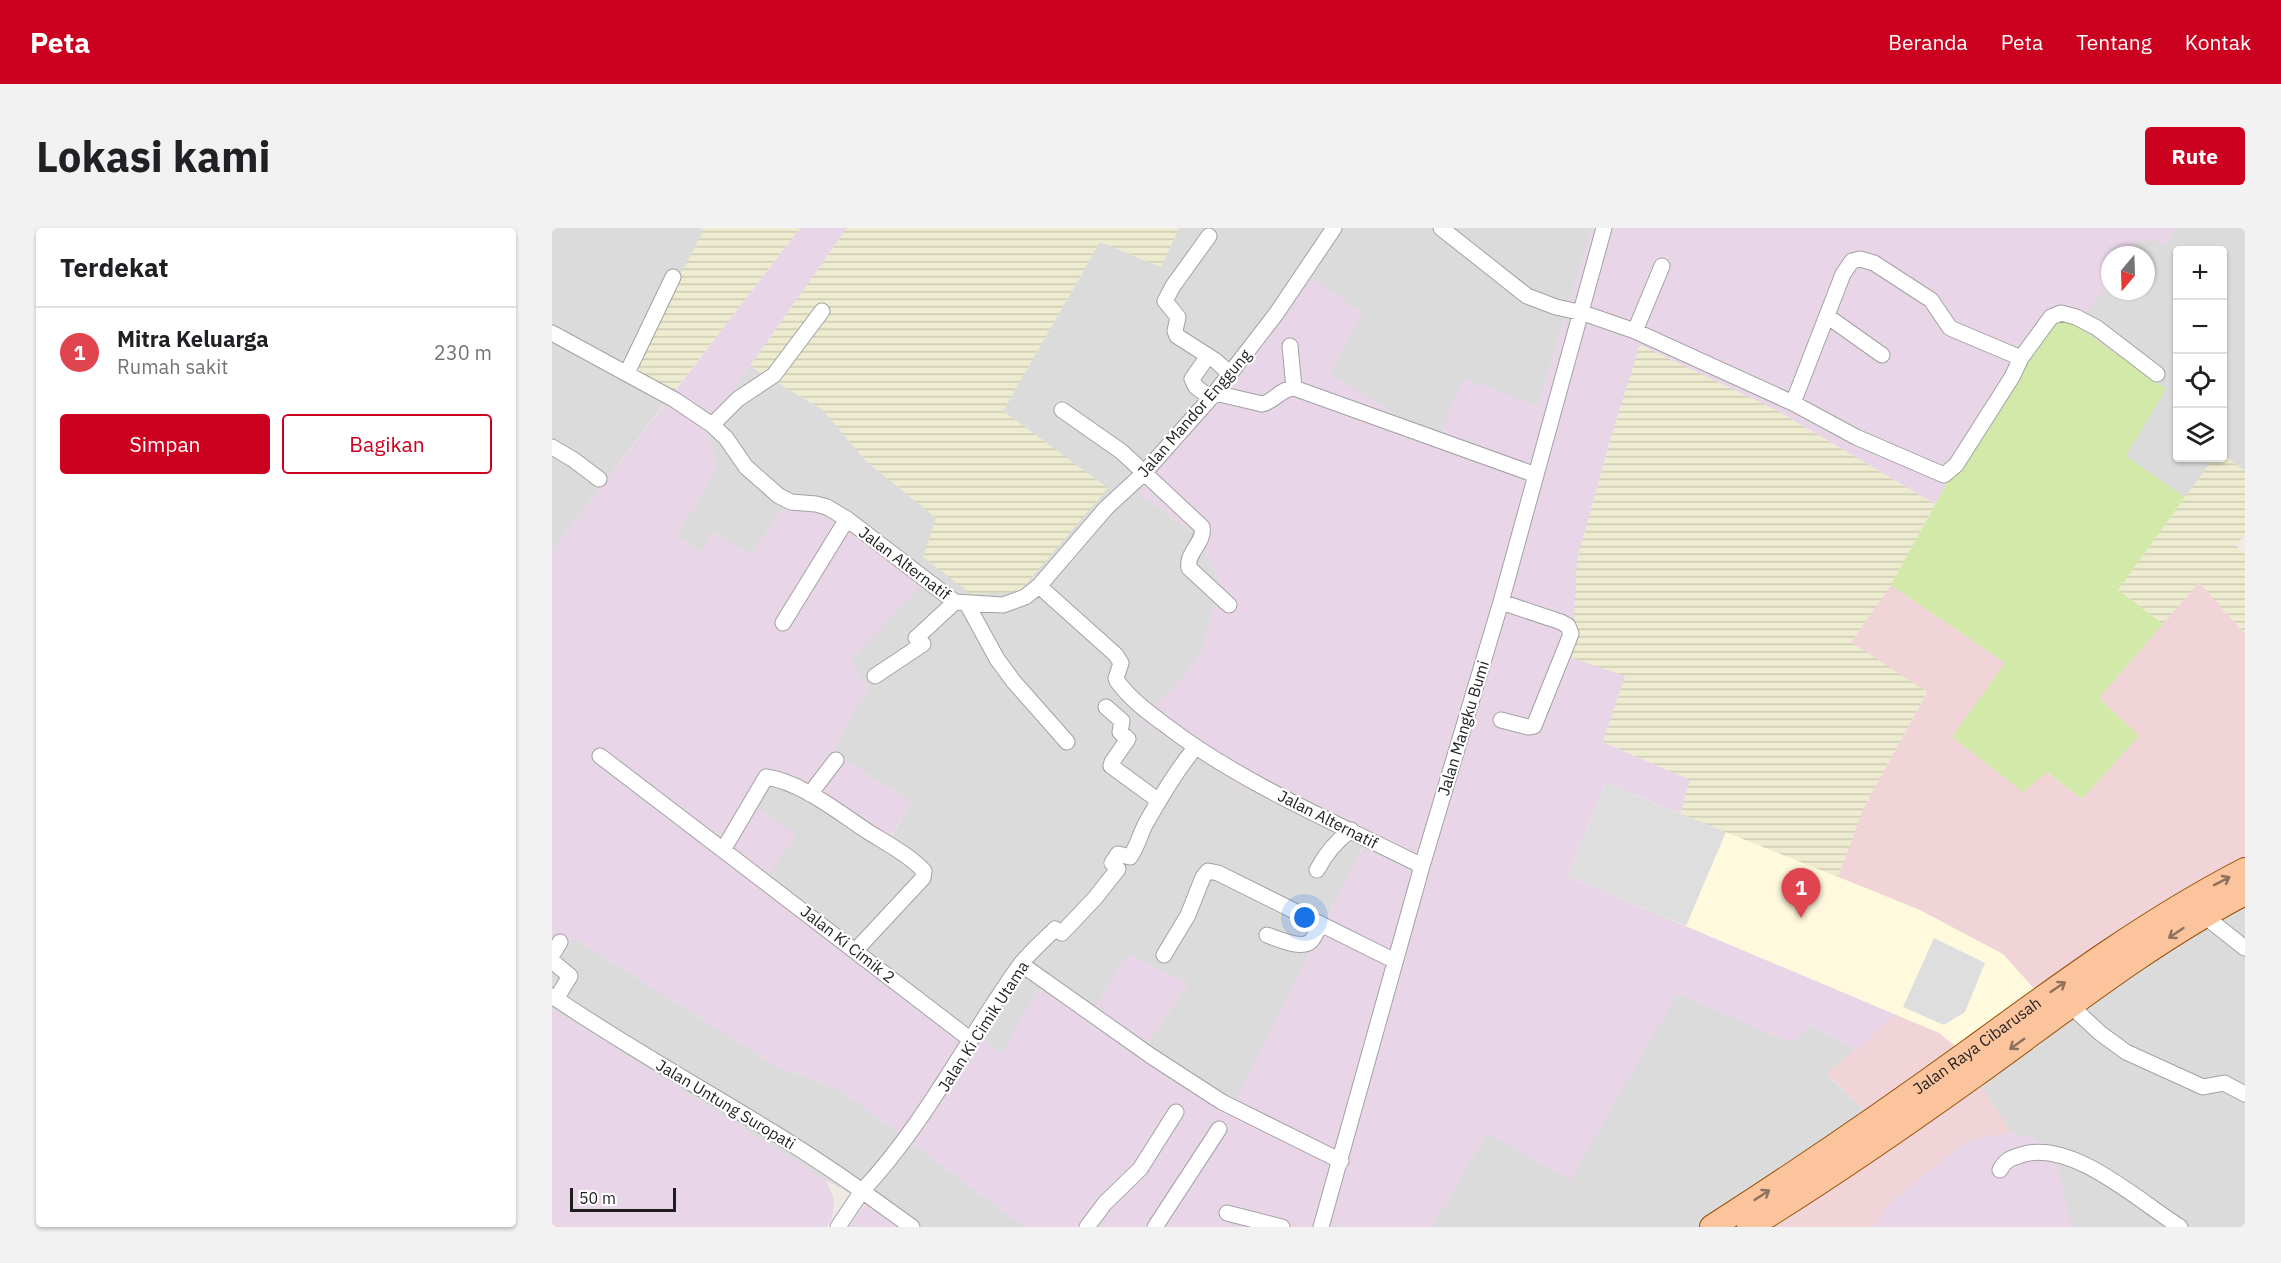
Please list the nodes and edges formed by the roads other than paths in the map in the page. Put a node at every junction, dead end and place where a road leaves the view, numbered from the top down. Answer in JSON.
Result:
{"nodes":[{"id":1,"x":1334,"y":228,"type":"edge"},
{"id":2,"x":1441,"y":228,"type":"edge"},
{"id":3,"x":1605,"y":228,"type":"edge"},
{"id":4,"x":1209,"y":237,"type":"dead end"},
{"id":5,"x":1662,"y":266,"type":"dead end"},
{"id":6,"x":673,"y":277,"type":"dead end"},
{"id":7,"x":822,"y":310,"type":"dead end"},
{"id":8,"x":1582,"y":313,"type":"junction"},
{"id":9,"x":1827,"y":316,"type":"junction"},
{"id":10,"x":1635,"y":331,"type":"junction"},
{"id":11,"x":552,"y":333,"type":"edge"},
{"id":12,"x":1290,"y":346,"type":"dead end"},
{"id":13,"x":1882,"y":355,"type":"dead end"},
{"id":14,"x":1208,"y":356,"type":"junction"},
{"id":15,"x":2021,"y":358,"type":"junction"},
{"id":16,"x":627,"y":373,"type":"junction"},
{"id":17,"x":1230,"y":374,"type":"junction"},
{"id":18,"x":2157,"y":374,"type":"dead end"},
{"id":19,"x":1294,"y":388,"type":"junction"},
{"id":20,"x":1213,"y":396,"type":"junction"},
{"id":21,"x":1793,"y":403,"type":"junction"},
{"id":22,"x":1062,"y":410,"type":"dead end"},
{"id":23,"x":712,"y":425,"type":"junction"},
{"id":24,"x":552,"y":447,"type":"edge"},
{"id":25,"x":1144,"y":473,"type":"junction"},
{"id":26,"x":1536,"y":475,"type":"junction"},
{"id":27,"x":599,"y":479,"type":"dead end"},
{"id":28,"x":847,"y":519,"type":"junction"},
{"id":29,"x":1039,"y":586,"type":"junction"},
{"id":30,"x":1501,"y":602,"type":"junction"},
{"id":31,"x":961,"y":603,"type":"junction"},
{"id":32,"x":1229,"y":605,"type":"dead end"},
{"id":33,"x":783,"y":623,"type":"dead end"},
{"id":34,"x":875,"y":676,"type":"dead end"},
{"id":35,"x":1106,"y":707,"type":"dead end"},
{"id":36,"x":1501,"y":720,"type":"dead end"},
{"id":37,"x":1068,"y":742,"type":"dead end"},
{"id":38,"x":1195,"y":748,"type":"junction"},
{"id":39,"x":600,"y":756,"type":"dead end"},
{"id":40,"x":836,"y":759,"type":"dead end"},
{"id":41,"x":810,"y":794,"type":"junction"},
{"id":42,"x":1159,"y":801,"type":"junction"},
{"id":43,"x":1351,"y":830,"type":"junction"},
{"id":44,"x":723,"y":850,"type":"junction"},
{"id":45,"x":1422,"y":866,"type":"junction"},
{"id":46,"x":1317,"y":870,"type":"dead end"},
{"id":47,"x":2245,"y":870,"type":"edge"},
{"id":48,"x":2245,"y":893,"type":"edge"},
{"id":49,"x":2203,"y":915,"type":"junction"},
{"id":50,"x":1320,"y":924,"type":"junction"},
{"id":51,"x":1267,"y":935,"type":"dead end"},
{"id":52,"x":2245,"y":948,"type":"edge"},
{"id":53,"x":856,"y":950,"type":"junction"},
{"id":54,"x":1164,"y":956,"type":"dead end"},
{"id":55,"x":552,"y":961,"type":"edge"},
{"id":56,"x":1395,"y":961,"type":"junction"},
{"id":57,"x":1021,"y":964,"type":"junction"},
{"id":58,"x":554,"y":997,"type":"edge"},
{"id":59,"x":2070,"y":1005,"type":"junction"},
{"id":60,"x":971,"y":1041,"type":"junction"},
{"id":61,"x":2245,"y":1094,"type":"edge"},
{"id":62,"x":1176,"y":1112,"type":"dead end"},
{"id":63,"x":1219,"y":1129,"type":"dead end"},
{"id":64,"x":1853,"y":1147,"type":"junction"},
{"id":65,"x":1341,"y":1161,"type":"junction"},
{"id":66,"x":2000,"y":1170,"type":"dead end"},
{"id":67,"x":862,"y":1191,"type":"junction"},
{"id":68,"x":1227,"y":1214,"type":"dead end"},
{"id":69,"x":1756,"y":1226,"type":"edge"},
{"id":70,"x":838,"y":1227,"type":"edge"},
{"id":71,"x":912,"y":1227,"type":"edge"},
{"id":72,"x":1087,"y":1227,"type":"edge"},
{"id":73,"x":1155,"y":1227,"type":"edge"},
{"id":74,"x":1282,"y":1227,"type":"edge"},
{"id":75,"x":1321,"y":1227,"type":"edge"},
{"id":76,"x":1712,"y":1227,"type":"edge"},
{"id":77,"x":2180,"y":1227,"type":"edge"}],
"edges":[{"from":1,"to":17,"type":"street","name":"Jalan Mandor Enggung"},
{"from":2,"to":8,"type":"street"},
{"from":3,"to":8,"type":"street","name":"Jalan Mangku Bumi"},
{"from":4,"to":14,"type":"street"},
{"from":5,"to":10,"type":"street"},
{"from":6,"to":16,"type":"street"},
{"from":7,"to":23,"type":"street"},
{"from":8,"to":10,"type":"street"},
{"from":8,"to":26,"type":"street","name":"Jalan Mangku Bumi"},
{"from":9,"to":13,"type":"street"},
{"from":9,"to":15,"type":"street"},
{"from":9,"to":21,"type":"street"},
{"from":10,"to":21,"type":"street"},
{"from":11,"to":16,"type":"street","name":"Jalan Alternatif"},
{"from":12,"to":19,"type":"street"},
{"from":14,"to":17,"type":"street"},
{"from":14,"to":20,"type":"street"},
{"from":15,"to":18,"type":"street"},
{"from":15,"to":21,"type":"street"},
{"from":16,"to":23,"type":"street","name":"Jalan Alternatif"},
{"from":17,"to":20,"type":"street","name":"Jalan Mandor Enggung"},
{"from":19,"to":20,"type":"street"},
{"from":19,"to":26,"type":"street"},
{"from":20,"to":25,"type":"street","name":"Jalan Mandor Enggung"},
{"from":22,"to":25,"type":"street"},
{"from":23,"to":28,"type":"street","name":"Jalan Alternatif"},
{"from":24,"to":27,"type":"street"},
{"from":25,"to":29,"type":"street","name":"Jalan Mandor Enggung"},
{"from":25,"to":32,"type":"street"},
{"from":26,"to":30,"type":"street","name":"Jalan Mangku Bumi"},
{"from":28,"to":31,"type":"street","name":"Jalan Alternatif"},
{"from":28,"to":33,"type":"street"},
{"from":29,"to":31,"type":"street","name":"Jalan Alternatif"},
{"from":29,"to":38,"type":"street","name":"Jalan Alternatif"},
{"from":30,"to":36,"type":"street"},
{"from":30,"to":45,"type":"street","name":"Jalan Mangku Bumi"},
{"from":31,"to":34,"type":"street"},
{"from":31,"to":37,"type":"street"},
{"from":35,"to":42,"type":"street"},
{"from":38,"to":42,"type":"street","name":"Jalan Ki Cimik Utama"},
{"from":38,"to":43,"type":"street","name":"Jalan Alternatif"},
{"from":39,"to":44,"type":"street","name":"Jalan Ki Cimik 2"},
{"from":40,"to":41,"type":"street"},
{"from":41,"to":44,"type":"street"},
{"from":41,"to":53,"type":"street"},
{"from":42,"to":57,"type":"street","name":"Jalan Ki Cimik Utama"},
{"from":43,"to":45,"type":"street","name":"Jalan Alternatif"},
{"from":43,"to":46,"type":"street"},
{"from":44,"to":53,"type":"street","name":"Jalan Ki Cimik 2"},
{"from":45,"to":56,"type":"street","name":"Jalan Mangku Bumi"},
{"from":64,"to":47,"type":"main road","name":"Jalan Raya Cibarusah","one_way":true},
{"from":48,"to":49,"type":"main road","name":"Jalan Raya Cibarusah"},
{"from":49,"to":52,"type":"street"},
{"from":49,"to":59,"type":"main road","name":"Jalan Raya Cibarusah","one_way":true},
{"from":50,"to":51,"type":"street"},
{"from":50,"to":54,"type":"street"},
{"from":50,"to":56,"type":"street"},
{"from":53,"to":60,"type":"street","name":"Jalan Ki Cimik 2"},
{"from":55,"to":58,"type":"street"},
{"from":56,"to":65,"type":"street","name":"Jalan Mangku Bumi"},
{"from":57,"to":60,"type":"street","name":"Jalan Ki Cimik Utama"},
{"from":57,"to":65,"type":"street"},
{"from":58,"to":67,"type":"street","name":"Jalan Untung Suropati"},
{"from":59,"to":61,"type":"street"},
{"from":59,"to":64,"type":"main road","name":"Jalan Raya Cibarusah","one_way":true},
{"from":60,"to":67,"type":"street","name":"Jalan Ki Cimik Utama"},
{"from":62,"to":72,"type":"street"},
{"from":63,"to":73,"type":"street"},
{"from":64,"to":69,"type":"main road","name":"Jalan Raya Cibarusah"},
{"from":76,"to":64,"type":"main road","name":"Jalan Raya Cibarusah","one_way":true},
{"from":65,"to":75,"type":"street","name":"Jalan Mangku Bumi"},
{"from":66,"to":77,"type":"street"},
{"from":67,"to":70,"type":"street"},
{"from":67,"to":71,"type":"street"},
{"from":68,"to":74,"type":"street"}]}
